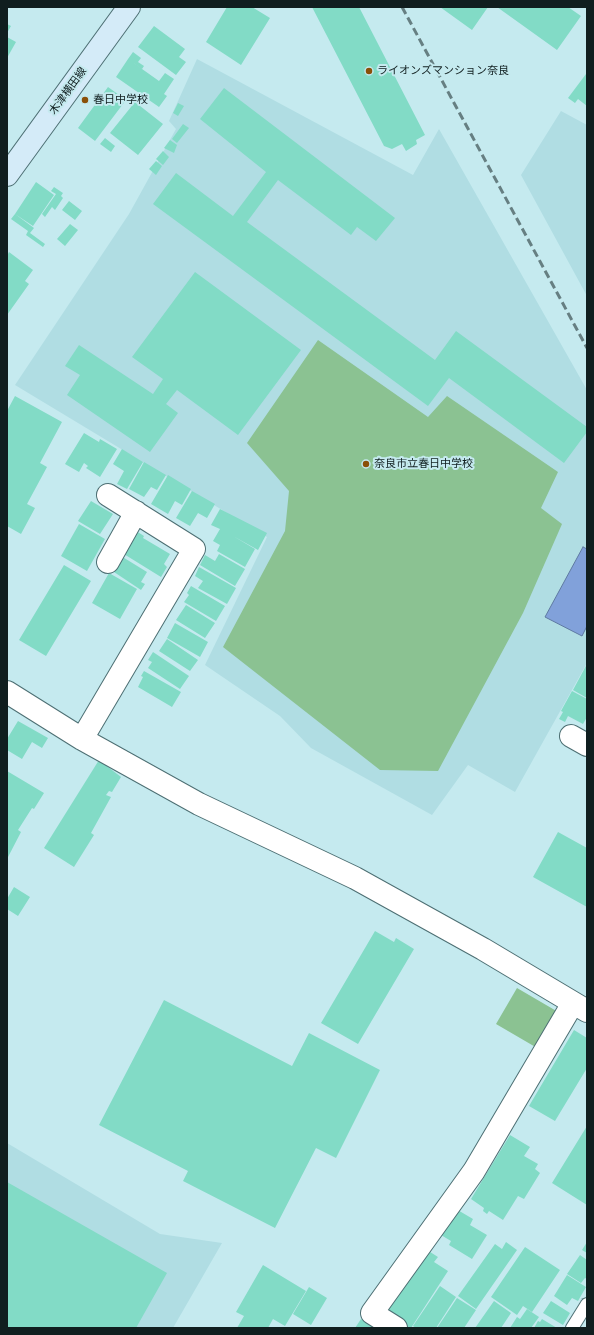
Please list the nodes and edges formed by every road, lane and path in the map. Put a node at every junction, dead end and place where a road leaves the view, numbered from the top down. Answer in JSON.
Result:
{"nodes":[{"id":1,"x":129,"y":7,"type":"edge"},
{"id":2,"x":10,"y":166,"type":"edge"},
{"id":3,"x":108,"y":495,"type":"dead end"},
{"id":4,"x":136,"y":512,"type":"junction"},
{"id":5,"x":108,"y":562,"type":"dead end"},
{"id":6,"x":7,"y":692,"type":"edge"},
{"id":7,"x":82,"y":739,"type":"junction"},
{"id":8,"x":580,"y":1007,"type":"edge"},
{"id":9,"x":587,"y":1304,"type":"edge"},
{"id":10,"x":396,"y":1328,"type":"edge"},
{"id":11,"x":572,"y":1328,"type":"edge"}],
"edges":[{"from":1,"to":2,"type":"main road","name":"木津横田線"},
{"from":3,"to":4,"type":"street"},
{"from":4,"to":5,"type":"street"},
{"from":4,"to":7,"type":"street"},
{"from":6,"to":7,"type":"street"},
{"from":7,"to":8,"type":"street"},
{"from":8,"to":10,"type":"street"},
{"from":9,"to":11,"type":"lane"}]}
